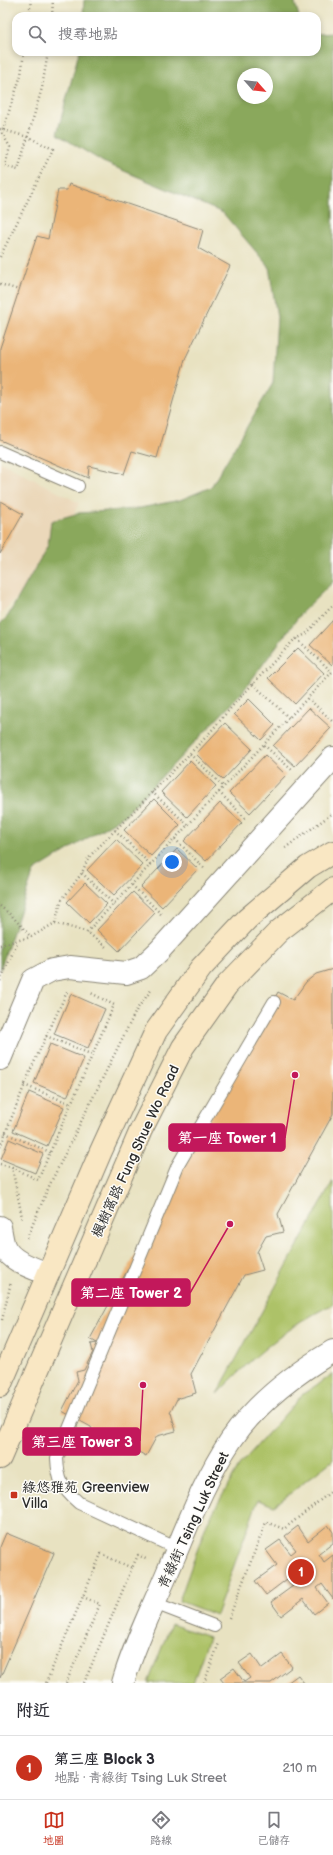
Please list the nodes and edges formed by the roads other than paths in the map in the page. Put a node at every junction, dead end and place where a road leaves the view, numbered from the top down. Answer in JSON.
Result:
{"nodes":[{"id":1,"x":0,"y":452,"type":"edge"},
{"id":2,"x":78,"y":486,"type":"dead end"},
{"id":3,"x":333,"y":758,"type":"edge"},
{"id":4,"x":333,"y":852,"type":"edge"},
{"id":5,"x":333,"y":889,"type":"edge"},
{"id":6,"x":274,"y":1002,"type":"dead end"},
{"id":7,"x":0,"y":1059,"type":"edge"},
{"id":8,"x":10,"y":1224,"type":"edge"},
{"id":9,"x":48,"y":1274,"type":"junction"},
{"id":10,"x":333,"y":1351,"type":"edge"},
{"id":11,"x":0,"y":1386,"type":"edge"},
{"id":12,"x":0,"y":1458,"type":"edge"},
{"id":13,"x":178,"y":1549,"type":"junction"},
{"id":14,"x":154,"y":1603,"type":"junction"},
{"id":15,"x":214,"y":1626,"type":"dead end"},
{"id":16,"x":123,"y":1683,"type":"edge"}],
"edges":[{"from":1,"to":2,"type":"lane"},
{"from":3,"to":7,"type":"street"},
{"from":4,"to":9,"type":"main road","name":"楓樹窩路 Fung Shue Wo Road"},
{"from":5,"to":12,"type":"main road","name":"楓樹窩路 Fung Shue Wo Road"},
{"from":6,"to":13,"type":"lane"},
{"from":8,"to":9,"type":"street"},
{"from":9,"to":11,"type":"main road","name":"楓樹窩路 Fung Shue Wo Road"},
{"from":10,"to":13,"type":"street","name":"青綠街 Tsing Luk Street"},
{"from":13,"to":14,"type":"street","name":"青綠街 Tsing Luk Street"},
{"from":14,"to":15,"type":"lane"},
{"from":14,"to":16,"type":"street","name":"青綠街 Tsing Luk Street"}]}
